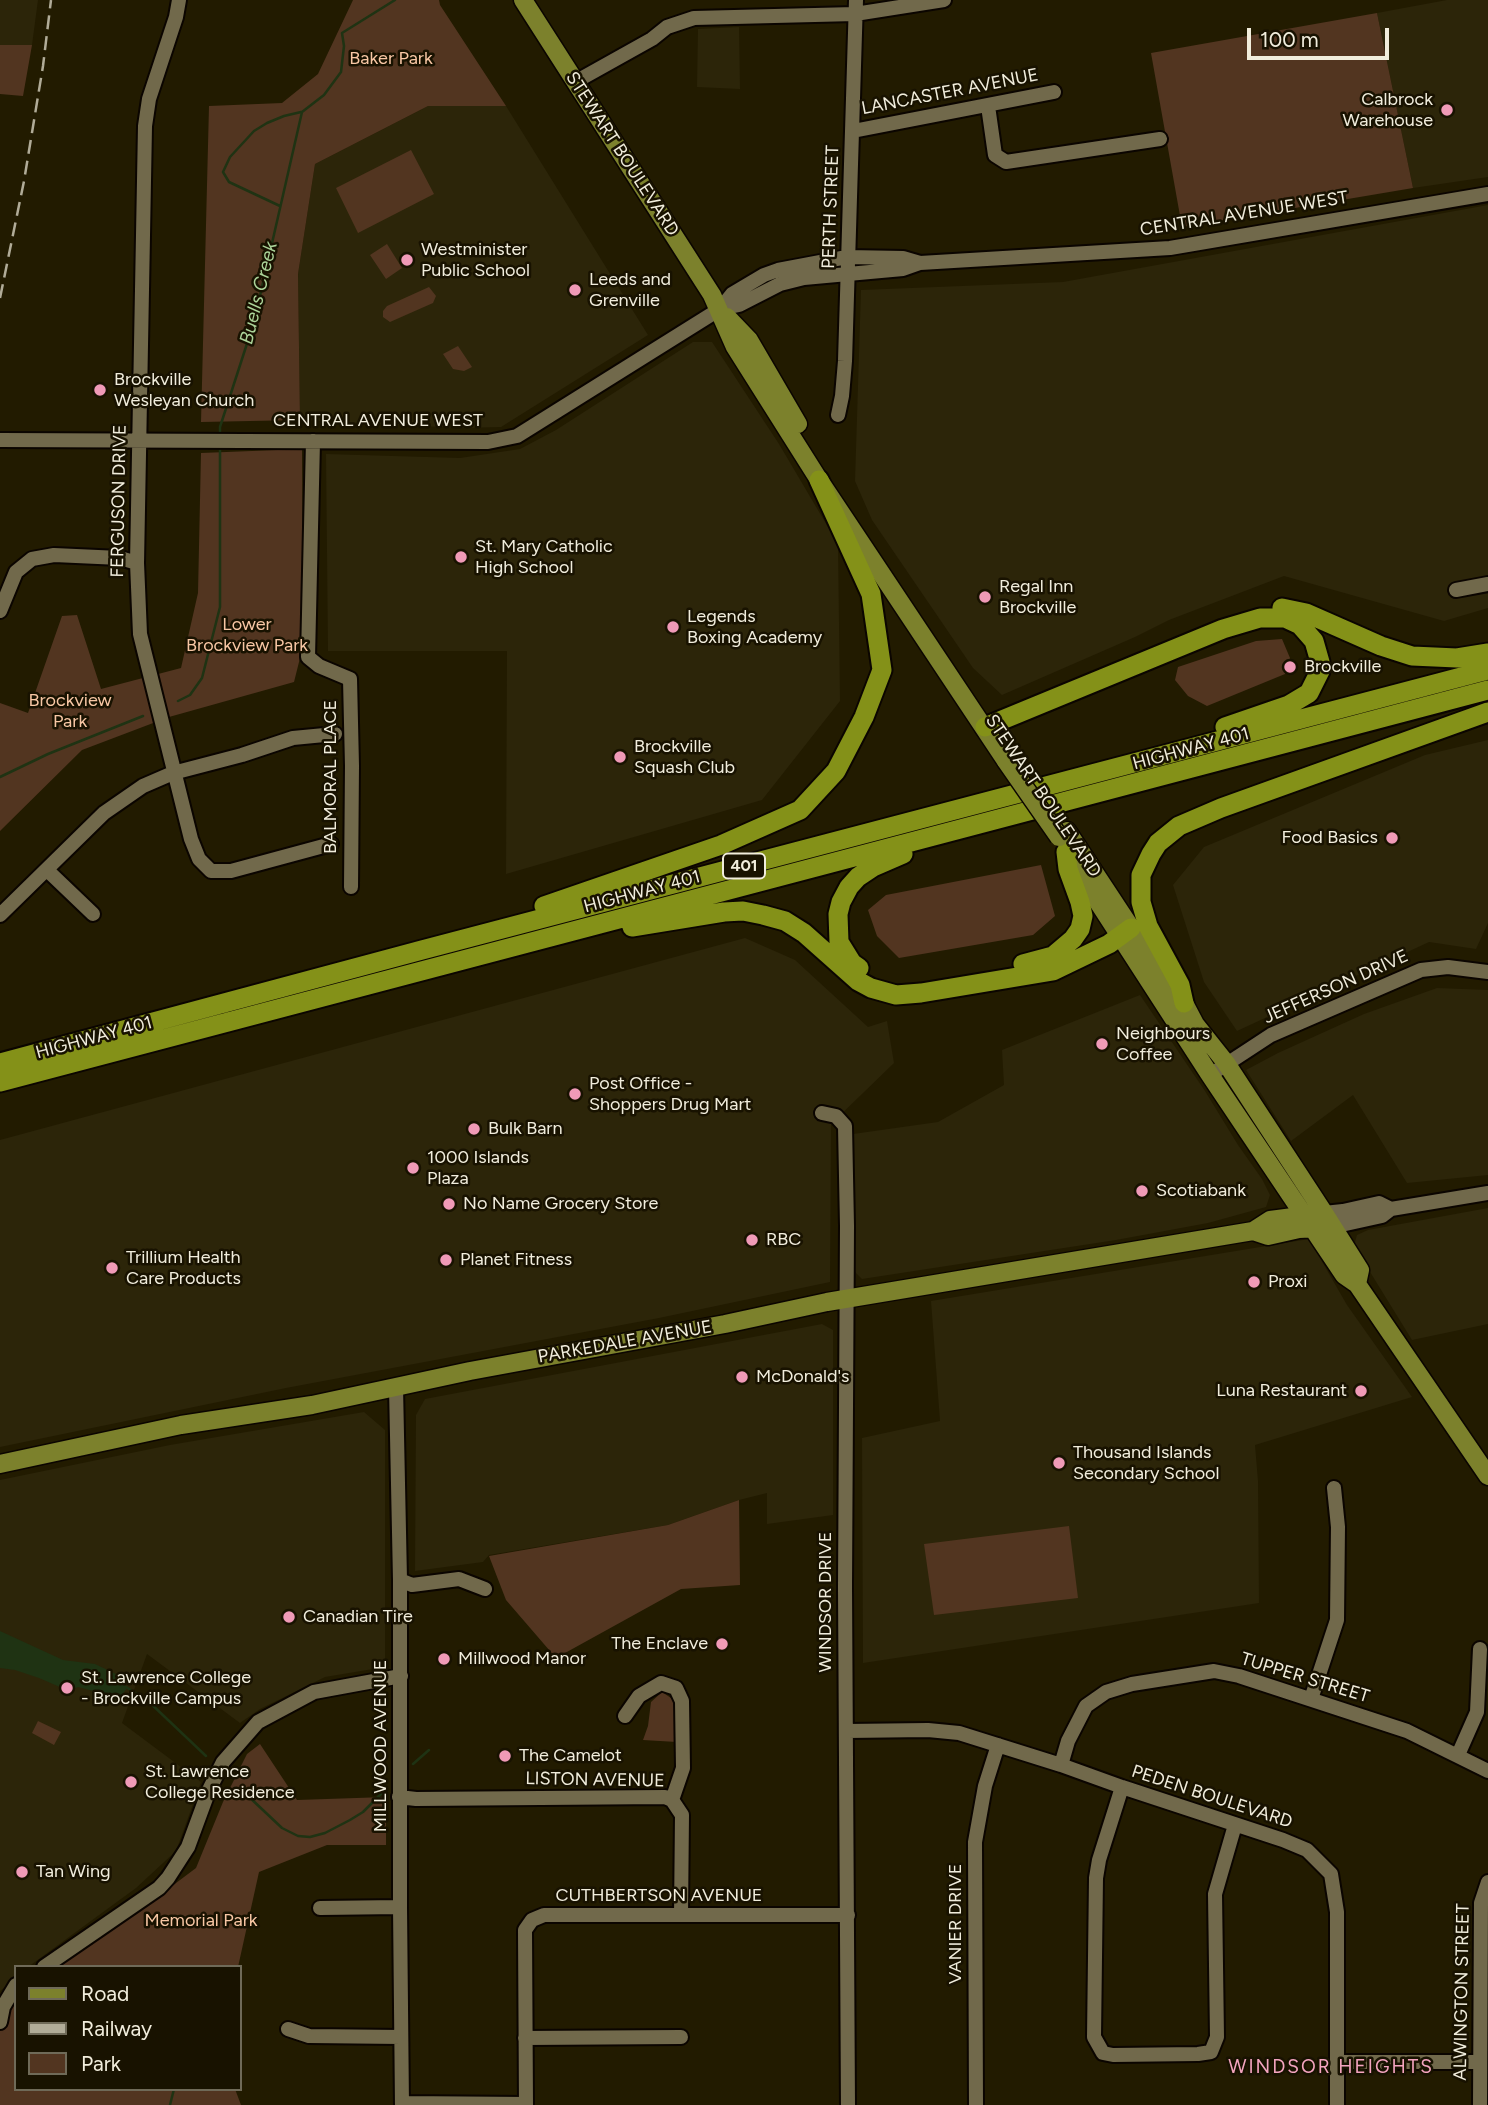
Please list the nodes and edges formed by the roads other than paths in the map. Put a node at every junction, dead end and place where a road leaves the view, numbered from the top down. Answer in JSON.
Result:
{"nodes":[{"id":1,"x":179,"y":0,"type":"edge"},
{"id":2,"x":523,"y":0,"type":"edge"},
{"id":3,"x":944,"y":0,"type":"edge"},
{"id":4,"x":855,"y":7,"type":"edge"},
{"id":5,"x":575,"y":82,"type":"junction"},
{"id":6,"x":1054,"y":92,"type":"dead end"},
{"id":7,"x":988,"y":106,"type":"junction"},
{"id":8,"x":853,"y":131,"type":"junction"},
{"id":9,"x":1160,"y":139,"type":"dead end"},
{"id":10,"x":1488,"y":194,"type":"edge"},
{"id":11,"x":847,"y":257,"type":"junction"},
{"id":12,"x":920,"y":262,"type":"junction"},
{"id":13,"x":847,"y":274,"type":"junction"},
{"id":14,"x":720,"y":309,"type":"junction"},
{"id":15,"x":838,"y":415,"type":"dead end"},
{"id":16,"x":0,"y":440,"type":"edge"},
{"id":17,"x":140,"y":440,"type":"junction"},
{"id":18,"x":313,"y":441,"type":"junction"},
{"id":19,"x":819,"y":480,"type":"junction"},
{"id":20,"x":137,"y":563,"type":"junction"},
{"id":21,"x":1488,"y":584,"type":"edge"},
{"id":22,"x":1456,"y":590,"type":"dead end"},
{"id":23,"x":0,"y":611,"type":"edge"},
{"id":24,"x":1488,"y":653,"type":"edge"},
{"id":25,"x":1488,"y":670,"type":"edge"},
{"id":26,"x":1488,"y":690,"type":"edge"},
{"id":27,"x":1488,"y":712,"type":"edge"},
{"id":28,"x":986,"y":720,"type":"junction"},
{"id":29,"x":335,"y":734,"type":"dead end"},
{"id":30,"x":1154,"y":758,"type":"junction"},
{"id":31,"x":173,"y":773,"type":"junction"},
{"id":32,"x":1056,"y":804,"type":"junction"},
{"id":33,"x":1064,"y":840,"type":"junction"},
{"id":34,"x":331,"y":844,"type":"dead end"},
{"id":35,"x":47,"y":870,"type":"junction"},
{"id":36,"x":351,"y":887,"type":"dead end"},
{"id":37,"x":93,"y":914,"type":"dead end"},
{"id":38,"x":0,"y":915,"type":"edge"},
{"id":39,"x":1125,"y":932,"type":"junction"},
{"id":40,"x":507,"y":948,"type":"junction"},
{"id":41,"x":422,"y":950,"type":"junction"},
{"id":42,"x":1488,"y":972,"type":"edge"},
{"id":43,"x":1184,"y":1003,"type":"junction"},
{"id":44,"x":0,"y":1063,"type":"edge"},
{"id":45,"x":1226,"y":1063,"type":"junction"},
{"id":46,"x":1210,"y":1075,"type":"junction"},
{"id":47,"x":0,"y":1082,"type":"edge"},
{"id":48,"x":822,"y":1113,"type":"dead end"},
{"id":49,"x":1284,"y":1184,"type":"junction"},
{"id":50,"x":1488,"y":1193,"type":"edge"},
{"id":51,"x":1270,"y":1220,"type":"junction"},
{"id":52,"x":1319,"y":1221,"type":"junction"},
{"id":53,"x":1253,"y":1231,"type":"junction"},
{"id":54,"x":847,"y":1299,"type":"junction"},
{"id":55,"x":396,"y":1387,"type":"junction"},
{"id":56,"x":0,"y":1464,"type":"edge"},
{"id":57,"x":1488,"y":1476,"type":"edge"},
{"id":58,"x":1334,"y":1488,"type":"dead end"},
{"id":59,"x":400,"y":1580,"type":"junction"},
{"id":60,"x":485,"y":1589,"type":"dead end"},
{"id":61,"x":1480,"y":1649,"type":"dead end"},
{"id":62,"x":401,"y":1676,"type":"junction"},
{"id":63,"x":1311,"y":1699,"type":"junction"},
{"id":64,"x":625,"y":1716,"type":"dead end"},
{"id":65,"x":846,"y":1731,"type":"junction"},
{"id":66,"x":998,"y":1745,"type":"junction"},
{"id":67,"x":1458,"y":1755,"type":"junction"},
{"id":68,"x":1061,"y":1765,"type":"junction"},
{"id":69,"x":1488,"y":1771,"type":"edge"},
{"id":70,"x":1122,"y":1787,"type":"junction"},
{"id":71,"x":400,"y":1797,"type":"junction"},
{"id":72,"x":672,"y":1800,"type":"junction"},
{"id":73,"x":1235,"y":1825,"type":"junction"},
{"id":74,"x":1488,"y":1882,"type":"edge"},
{"id":75,"x":400,"y":1907,"type":"junction"},
{"id":76,"x":320,"y":1908,"type":"dead end"},
{"id":77,"x":681,"y":1915,"type":"junction"},
{"id":78,"x":848,"y":1916,"type":"junction"},
{"id":79,"x":47,"y":1965,"type":"edge"},
{"id":80,"x":14,"y":1989,"type":"edge"},
{"id":81,"x":0,"y":2022,"type":"edge"},
{"id":82,"x":288,"y":2029,"type":"dead end"},
{"id":83,"x":401,"y":2037,"type":"junction"},
{"id":84,"x":681,"y":2037,"type":"dead end"},
{"id":85,"x":525,"y":2038,"type":"junction"},
{"id":86,"x":1337,"y":2062,"type":"junction"},
{"id":87,"x":1479,"y":2062,"type":"junction"},
{"id":88,"x":402,"y":2104,"type":"edge"},
{"id":89,"x":526,"y":2104,"type":"edge"},
{"id":90,"x":848,"y":2105,"type":"edge"},
{"id":91,"x":976,"y":2105,"type":"edge"},
{"id":92,"x":1337,"y":2105,"type":"edge"},
{"id":93,"x":1480,"y":2105,"type":"edge"}],
"edges":[{"from":1,"to":17,"type":"street","name":"FERGUSON DRIVE"},
{"from":2,"to":5,"type":"main road","name":"STEWART BOULEVARD"},
{"from":3,"to":4,"type":"street"},
{"from":4,"to":5,"type":"street"},
{"from":4,"to":8,"type":"street","name":"PERTH STREET"},
{"from":5,"to":14,"type":"main road","name":"STEWART BOULEVARD"},
{"from":6,"to":7,"type":"street","name":"LANCASTER AVENUE"},
{"from":7,"to":8,"type":"street","name":"LANCASTER AVENUE"},
{"from":7,"to":9,"type":"street"},
{"from":8,"to":11,"type":"street","name":"PERTH STREET"},
{"from":10,"to":12,"type":"street","name":"CENTRAL AVENUE WEST"},
{"from":11,"to":12,"type":"street","name":"CENTRAL AVENUE WEST"},
{"from":11,"to":13,"type":"street","name":"PERTH STREET"},
{"from":11,"to":14,"type":"street","name":"CENTRAL AVENUE WEST"},
{"from":12,"to":13,"type":"street","name":"CENTRAL AVENUE WEST"},
{"from":13,"to":14,"type":"street","name":"CENTRAL AVENUE WEST"},
{"from":13,"to":15,"type":"street","name":"PERTH STREET"},
{"from":14,"to":18,"type":"street","name":"CENTRAL AVENUE WEST"},
{"from":14,"to":19,"type":"main road","name":"STEWART BOULEVARD"},
{"from":14,"to":28,"type":"main road","name":"STEWART BOULEVARD"},
{"from":16,"to":17,"type":"street","name":"CENTRAL AVENUE WEST"},
{"from":17,"to":18,"type":"street","name":"CENTRAL AVENUE WEST"},
{"from":17,"to":20,"type":"street","name":"FERGUSON DRIVE"},
{"from":18,"to":36,"type":"street","name":"BALMORAL PLACE"},
{"from":19,"to":28,"type":"main road","name":"STEWART BOULEVARD"},
{"from":19,"to":41,"type":"highway"},
{"from":20,"to":23,"type":"street"},
{"from":20,"to":31,"type":"street","name":"FERGUSON DRIVE"},
{"from":21,"to":22,"type":"street"},
{"from":24,"to":28,"type":"highway"},
{"from":25,"to":30,"type":"highway","name":"HIGHWAY 401","number":"401"},
{"from":26,"to":32,"type":"highway","name":"HIGHWAY 401","number":"401"},
{"from":27,"to":43,"type":"highway"},
{"from":28,"to":30,"type":"highway"},
{"from":28,"to":33,"type":"main road","name":"STEWART BOULEVARD","bridge":true},
{"from":29,"to":31,"type":"street"},
{"from":30,"to":41,"type":"highway","name":"HIGHWAY 401","number":"401"},
{"from":31,"to":34,"type":"street","name":"FERGUSON DRIVE"},
{"from":31,"to":35,"type":"street"},
{"from":32,"to":33,"type":"highway"},
{"from":32,"to":40,"type":"highway","name":"HIGHWAY 401","number":"401"},
{"from":33,"to":39,"type":"main road","name":"STEWART BOULEVARD"},
{"from":35,"to":37,"type":"street"},
{"from":35,"to":38,"type":"street"},
{"from":39,"to":40,"type":"highway"},
{"from":39,"to":43,"type":"main road","name":"STEWART BOULEVARD"},
{"from":39,"to":46,"type":"main road","name":"STEWART BOULEVARD"},
{"from":40,"to":47,"type":"highway","name":"HIGHWAY 401","number":"401"},
{"from":41,"to":44,"type":"highway","name":"HIGHWAY 401","number":"401"},
{"from":42,"to":45,"type":"street","name":"JEFFERSON DRIVE"},
{"from":43,"to":45,"type":"main road","name":"STEWART BOULEVARD"},
{"from":45,"to":46,"type":"street","name":"JEFFERSON DRIVE"},
{"from":45,"to":52,"type":"main road","name":"STEWART BOULEVARD"},
{"from":46,"to":49,"type":"main road","name":"STEWART BOULEVARD"},
{"from":48,"to":54,"type":"street","name":"WINDSOR DRIVE"},
{"from":49,"to":51,"type":"main road"},
{"from":49,"to":52,"type":"main road","name":"STEWART BOULEVARD"},
{"from":50,"to":52,"type":"street","name":"PARKEDALE AVENUE"},
{"from":51,"to":52,"type":"main road","name":"PARKEDALE AVENUE"},
{"from":51,"to":53,"type":"main road","name":"PARKEDALE AVENUE"},
{"from":52,"to":53,"type":"main road","name":"PARKEDALE AVENUE"},
{"from":52,"to":57,"type":"main road","name":"STEWART BOULEVARD"},
{"from":53,"to":54,"type":"main road","name":"PARKEDALE AVENUE"},
{"from":54,"to":55,"type":"main road","name":"PARKEDALE AVENUE"},
{"from":54,"to":65,"type":"street","name":"WINDSOR DRIVE"},
{"from":55,"to":56,"type":"main road","name":"PARKEDALE AVENUE"},
{"from":55,"to":59,"type":"street","name":"MILLWOOD AVENUE"},
{"from":58,"to":63,"type":"street"},
{"from":59,"to":60,"type":"street"},
{"from":59,"to":62,"type":"street","name":"MILLWOOD AVENUE"},
{"from":61,"to":67,"type":"street"},
{"from":62,"to":71,"type":"street","name":"MILLWOOD AVENUE"},
{"from":62,"to":79,"type":"street"},
{"from":63,"to":67,"type":"street","name":"TUPPER STREET"},
{"from":63,"to":68,"type":"street","name":"TUPPER STREET"},
{"from":64,"to":72,"type":"street"},
{"from":65,"to":66,"type":"street","name":"PEDEN BOULEVARD"},
{"from":65,"to":78,"type":"street","name":"WINDSOR DRIVE"},
{"from":66,"to":68,"type":"street","name":"PEDEN BOULEVARD"},
{"from":66,"to":91,"type":"street","name":"VANIER DRIVE"},
{"from":67,"to":69,"type":"street","name":"TUPPER STREET"},
{"from":68,"to":70,"type":"street","name":"PEDEN BOULEVARD"},
{"from":70,"to":73,"type":"street","name":"PEDEN BOULEVARD"},
{"from":70,"to":73,"type":"street"},
{"from":71,"to":72,"type":"street","name":"LISTON AVENUE"},
{"from":71,"to":75,"type":"street","name":"MILLWOOD AVENUE"},
{"from":72,"to":77,"type":"street","name":"LISTON AVENUE"},
{"from":73,"to":86,"type":"street","name":"PEDEN BOULEVARD"},
{"from":74,"to":87,"type":"street","name":"ALWINGTON STREET"},
{"from":75,"to":76,"type":"street"},
{"from":75,"to":83,"type":"street","name":"MILLWOOD AVENUE"},
{"from":77,"to":78,"type":"street","name":"CUTHBERTSON AVENUE"},
{"from":77,"to":85,"type":"street","name":"CUTHBERTSON AVENUE"},
{"from":78,"to":90,"type":"street","name":"WINDSOR DRIVE"},
{"from":80,"to":81,"type":"street"},
{"from":82,"to":83,"type":"street"},
{"from":83,"to":88,"type":"street","name":"MILLWOOD AVENUE"},
{"from":84,"to":85,"type":"street"},
{"from":85,"to":89,"type":"street","name":"CUTHBERTSON AVENUE"},
{"from":86,"to":87,"type":"street"},
{"from":86,"to":92,"type":"street","name":"PEDEN BOULEVARD"},
{"from":87,"to":93,"type":"street","name":"ALWINGTON STREET"},
{"from":88,"to":89,"type":"street"}]}
